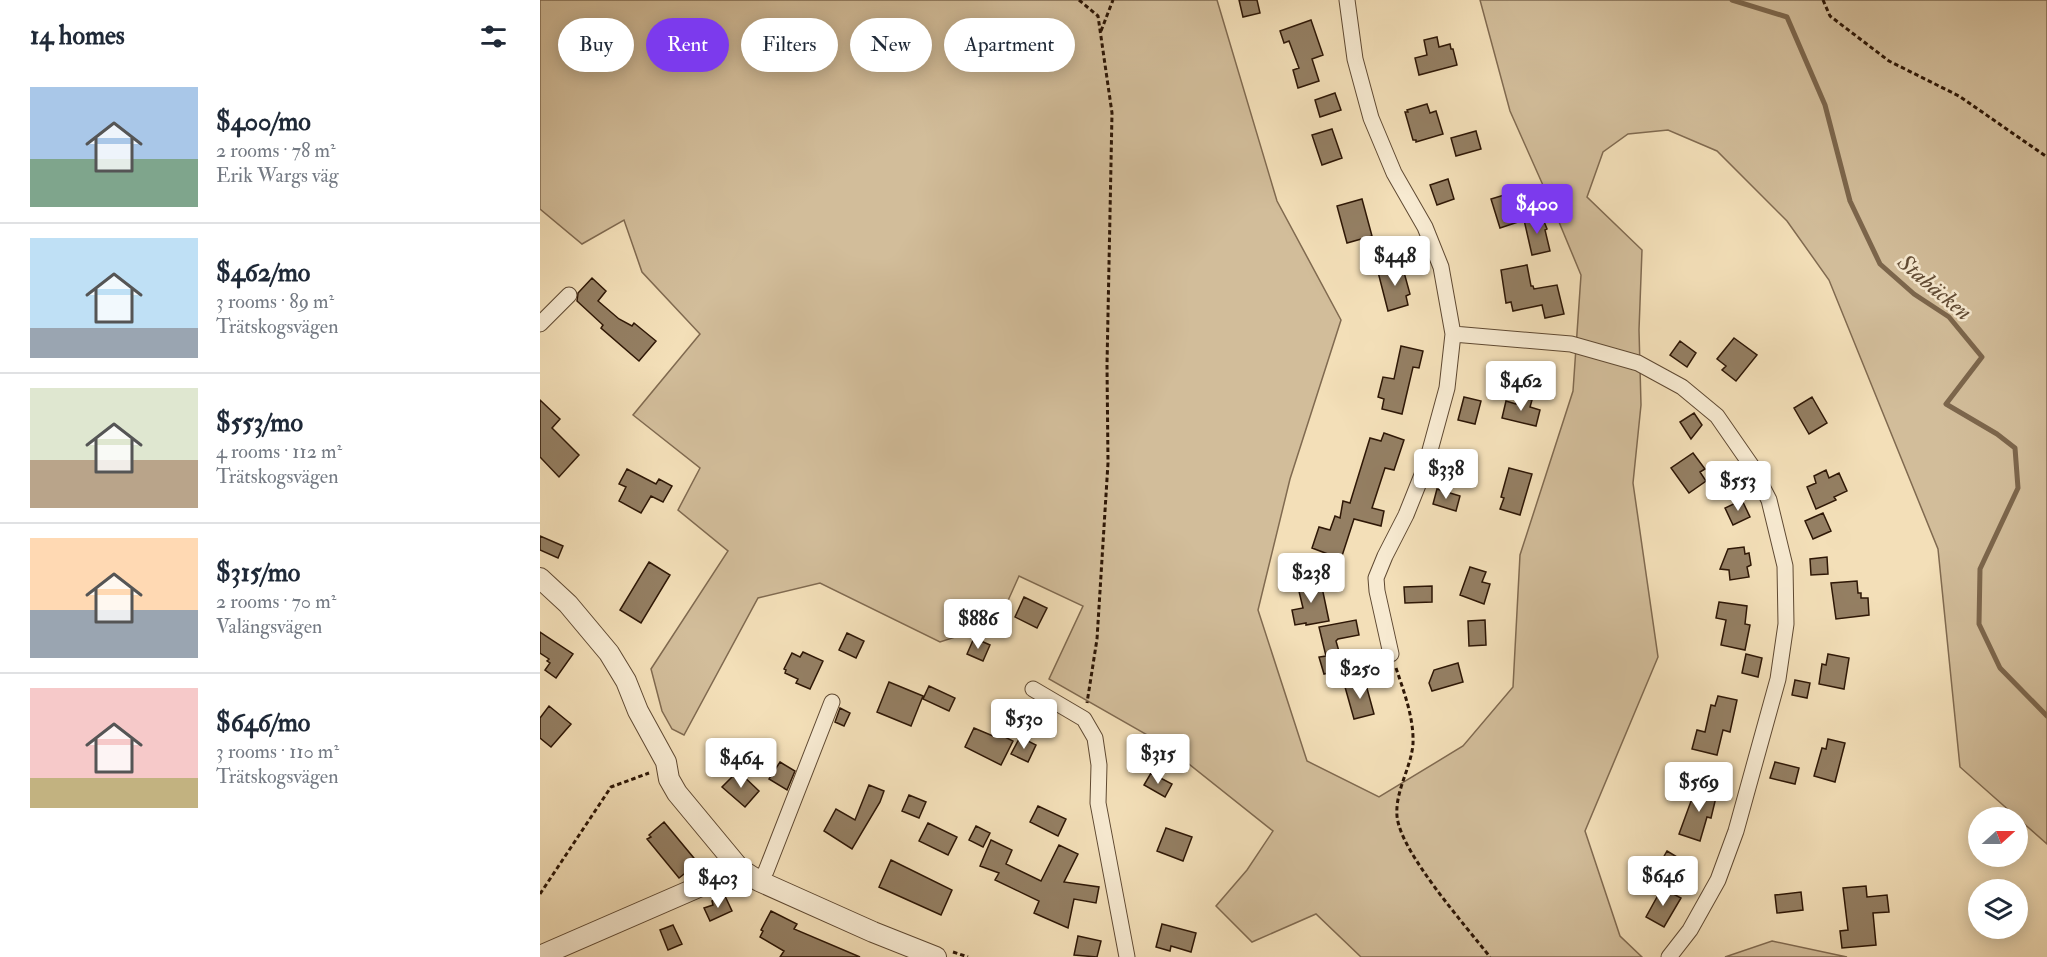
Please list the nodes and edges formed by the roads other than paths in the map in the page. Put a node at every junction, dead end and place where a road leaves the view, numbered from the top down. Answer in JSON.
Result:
{"nodes":[{"id":1,"x":1347,"y":0,"type":"edge"},
{"id":2,"x":569,"y":295,"type":"dead end"},
{"id":3,"x":540,"y":324,"type":"edge"},
{"id":4,"x":1453,"y":334,"type":"junction"},
{"id":5,"x":540,"y":579,"type":"edge"},
{"id":6,"x":1390,"y":654,"type":"road end"},
{"id":7,"x":1033,"y":689,"type":"dead end"},
{"id":8,"x":832,"y":702,"type":"dead end"},
{"id":9,"x":740,"y":869,"type":"junction"},
{"id":10,"x":759,"y":881,"type":"junction"},
{"id":11,"x":540,"y":956,"type":"edge"},
{"id":12,"x":936,"y":957,"type":"edge"},
{"id":13,"x":1127,"y":957,"type":"edge"},
{"id":14,"x":1669,"y":957,"type":"edge"}],
"edges":[{"from":1,"to":4,"type":"street"},
{"from":2,"to":3,"type":"street"},
{"from":4,"to":6,"type":"street"},
{"from":4,"to":14,"type":"street"},
{"from":5,"to":9,"type":"street"},
{"from":7,"to":13,"type":"street"},
{"from":8,"to":10,"type":"street"},
{"from":9,"to":10,"type":"street"},
{"from":9,"to":11,"type":"street"},
{"from":10,"to":12,"type":"street"}]}
